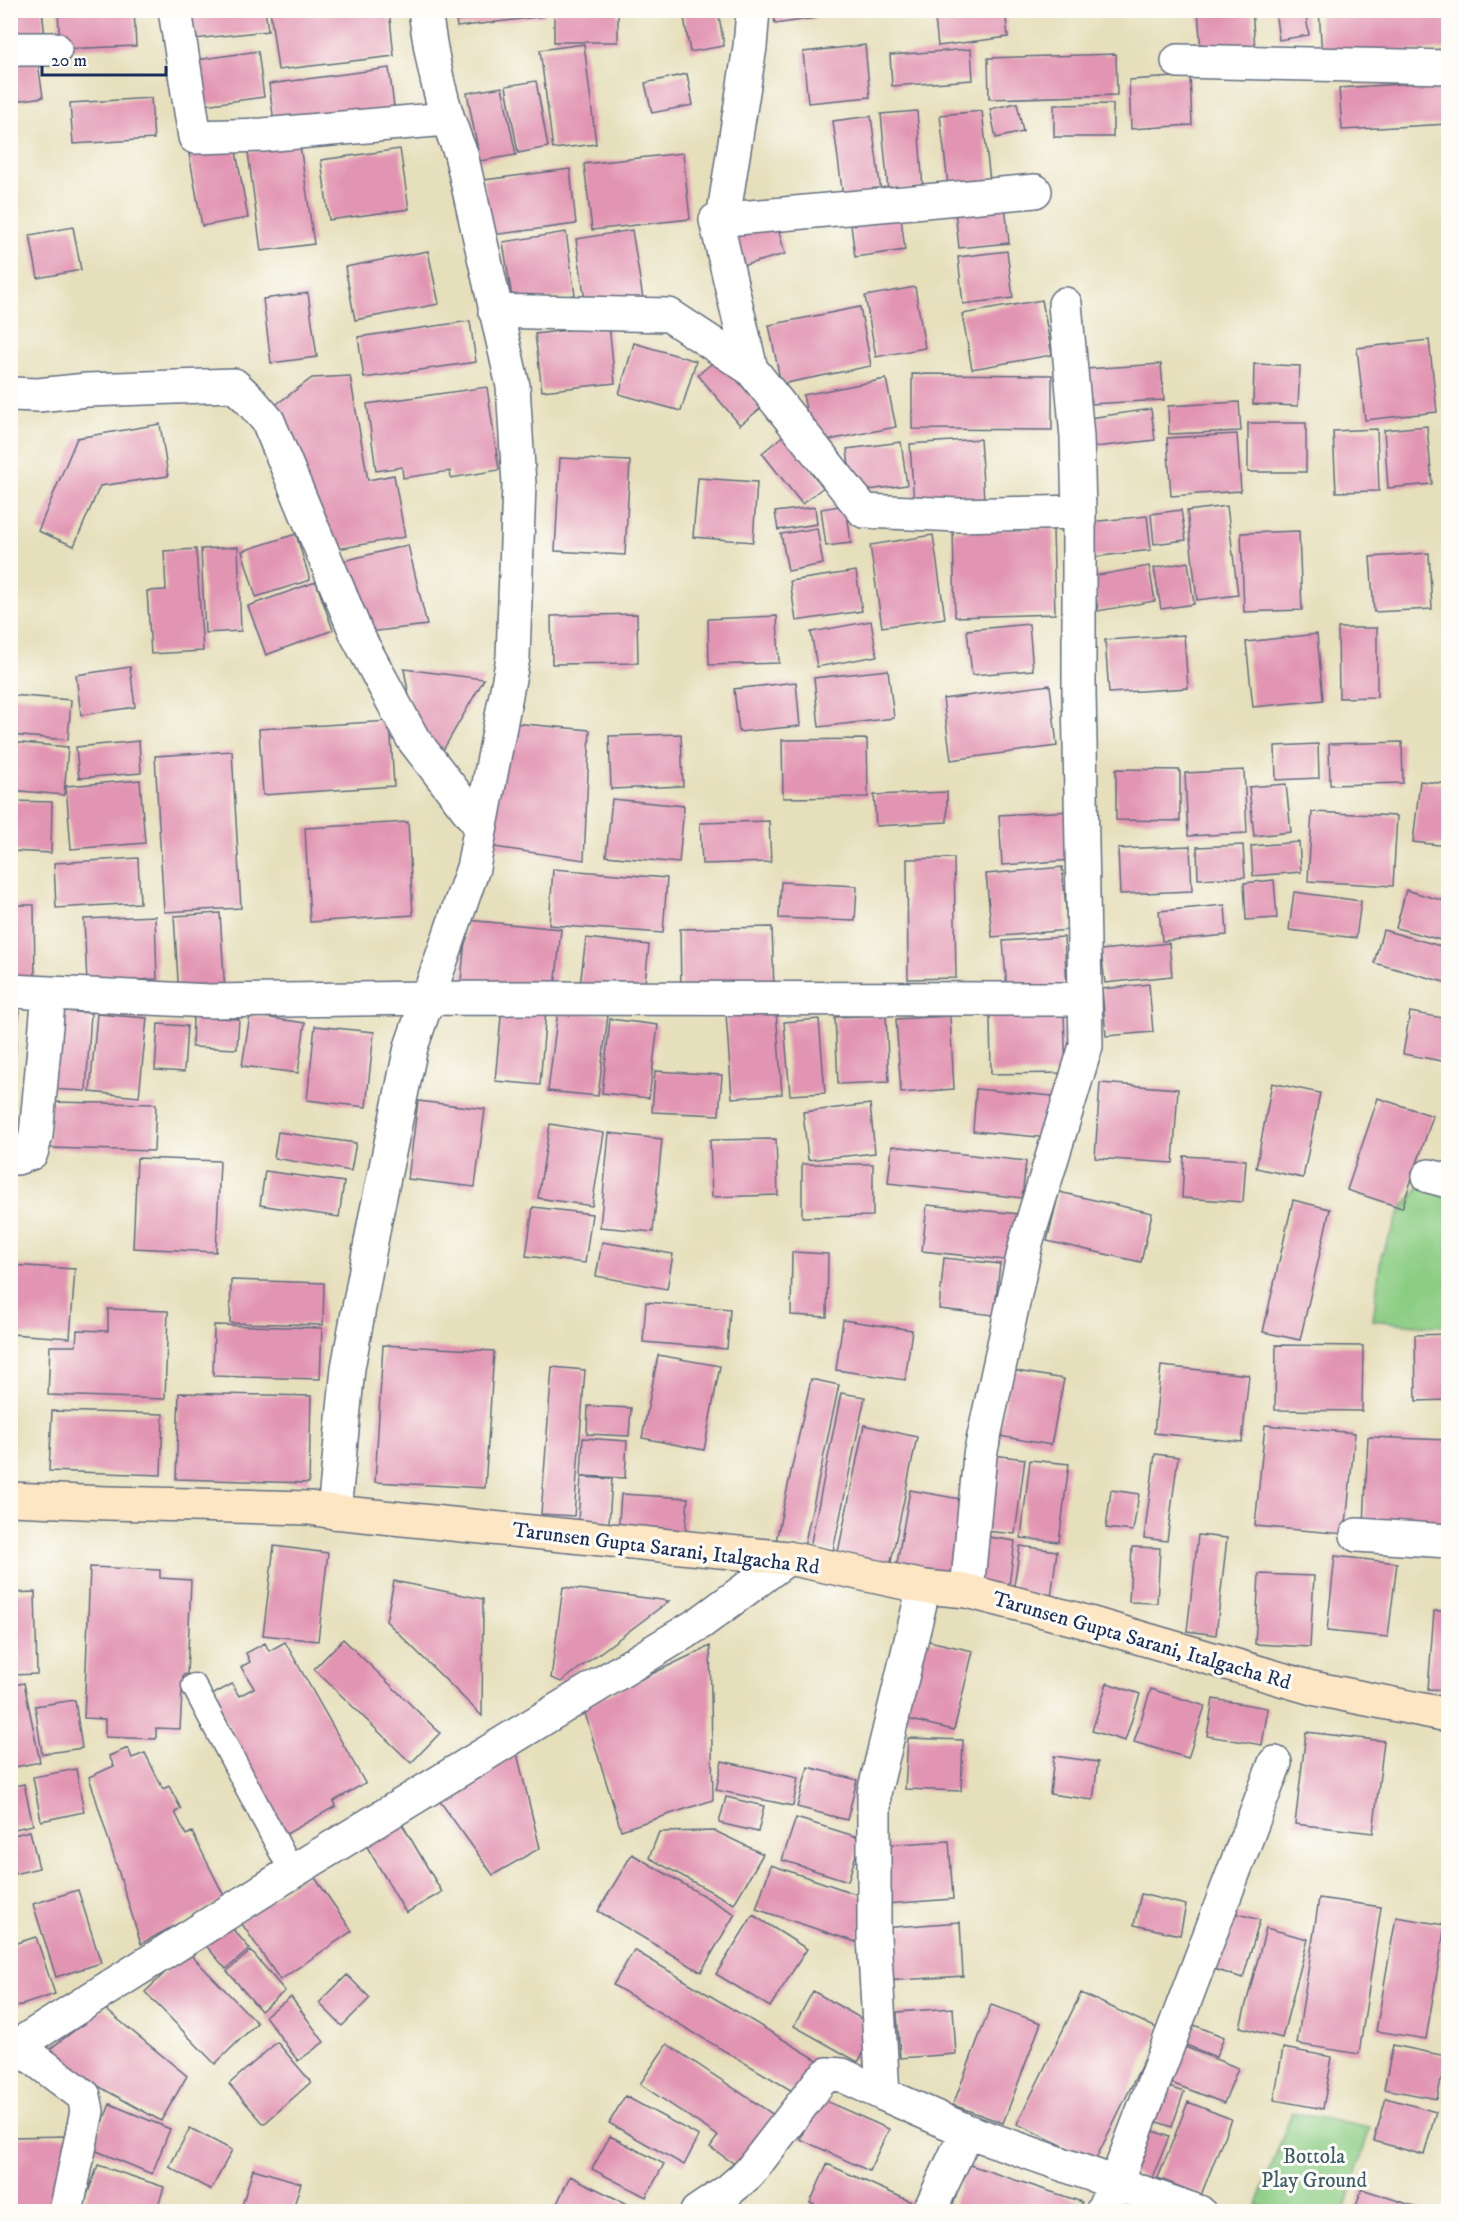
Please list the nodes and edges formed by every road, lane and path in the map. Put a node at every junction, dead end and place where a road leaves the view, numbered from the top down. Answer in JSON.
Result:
{"nodes":[{"id":1,"x":176,"y":10,"type":"edge"},
{"id":2,"x":425,"y":10,"type":"edge"},
{"id":3,"x":753,"y":10,"type":"edge"},
{"id":4,"x":10,"y":49,"type":"edge"},
{"id":5,"x":55,"y":49,"type":"dead end"},
{"id":6,"x":1178,"y":61,"type":"dead end"},
{"id":7,"x":1449,"y":67,"type":"edge"},
{"id":8,"x":446,"y":119,"type":"junction"},
{"id":9,"x":1035,"y":191,"type":"dead end"},
{"id":10,"x":723,"y":219,"type":"junction"},
{"id":11,"x":1065,"y":304,"type":"dead end"},
{"id":12,"x":495,"y":311,"type":"junction"},
{"id":13,"x":751,"y":369,"type":"junction"},
{"id":14,"x":10,"y":394,"type":"edge"},
{"id":15,"x":1079,"y":512,"type":"junction"},
{"id":16,"x":481,"y":827,"type":"junction"},
{"id":17,"x":10,"y":991,"type":"edge"},
{"id":18,"x":49,"y":993,"type":"junction"},
{"id":19,"x":428,"y":998,"type":"junction"},
{"id":20,"x":1085,"y":999,"type":"junction"},
{"id":21,"x":10,"y":1157,"type":"edge"},
{"id":22,"x":10,"y":1498,"type":"edge"},
{"id":23,"x":333,"y":1512,"type":"junction"},
{"id":24,"x":1357,"y":1535,"type":"dead end"},
{"id":25,"x":1449,"y":1540,"type":"edge"},
{"id":26,"x":788,"y":1558,"type":"junction"},
{"id":27,"x":924,"y":1587,"type":"junction"},
{"id":28,"x":967,"y":1591,"type":"junction"},
{"id":29,"x":194,"y":1686,"type":"dead end"},
{"id":30,"x":1449,"y":1715,"type":"edge"},
{"id":31,"x":1275,"y":1763,"type":"dead end"},
{"id":32,"x":292,"y":1872,"type":"junction"},
{"id":33,"x":13,"y":2047,"type":"edge"},
{"id":34,"x":883,"y":2094,"type":"junction"},
{"id":35,"x":967,"y":2131,"type":"junction"},
{"id":36,"x":1116,"y":2182,"type":"junction"},
{"id":37,"x":66,"y":2211,"type":"edge"},
{"id":38,"x":697,"y":2211,"type":"edge"},
{"id":39,"x":929,"y":2211,"type":"edge"},
{"id":40,"x":1101,"y":2211,"type":"edge"},
{"id":41,"x":1200,"y":2211,"type":"edge"}],
"edges":[{"from":1,"to":8,"type":"street"},
{"from":2,"to":8,"type":"street"},
{"from":3,"to":10,"type":"street"},
{"from":4,"to":5,"type":"street"},
{"from":6,"to":7,"type":"street"},
{"from":8,"to":12,"type":"street"},
{"from":9,"to":10,"type":"street"},
{"from":10,"to":13,"type":"street"},
{"from":11,"to":15,"type":"street"},
{"from":12,"to":13,"type":"street"},
{"from":12,"to":16,"type":"street"},
{"from":13,"to":15,"type":"street"},
{"from":14,"to":16,"type":"street"},
{"from":15,"to":20,"type":"street"},
{"from":16,"to":19,"type":"street"},
{"from":17,"to":18,"type":"street"},
{"from":18,"to":19,"type":"street"},
{"from":18,"to":21,"type":"street"},
{"from":19,"to":20,"type":"street"},
{"from":19,"to":23,"type":"street"},
{"from":20,"to":28,"type":"street"},
{"from":22,"to":23,"type":"street","name":"Tarunsen Gupta Sarani, Italgacha Rd"},
{"from":23,"to":26,"type":"street","name":"Tarunsen Gupta Sarani, Italgacha Rd"},
{"from":24,"to":25,"type":"street"},
{"from":26,"to":27,"type":"street","name":"Tarunsen Gupta Sarani, Italgacha Rd"},
{"from":26,"to":32,"type":"street"},
{"from":27,"to":28,"type":"street","name":"Tarunsen Gupta Sarani, Italgacha Rd"},
{"from":27,"to":34,"type":"street"},
{"from":28,"to":30,"type":"street","name":"Tarunsen Gupta Sarani, Italgacha Rd"},
{"from":29,"to":32,"type":"lane"},
{"from":31,"to":36,"type":"street"},
{"from":32,"to":33,"type":"street"},
{"from":33,"to":37,"type":"street"},
{"from":34,"to":35,"type":"street"},
{"from":34,"to":38,"type":"street"},
{"from":35,"to":36,"type":"street"},
{"from":35,"to":39,"type":"street"},
{"from":36,"to":40,"type":"street"},
{"from":36,"to":41,"type":"street"}]}
